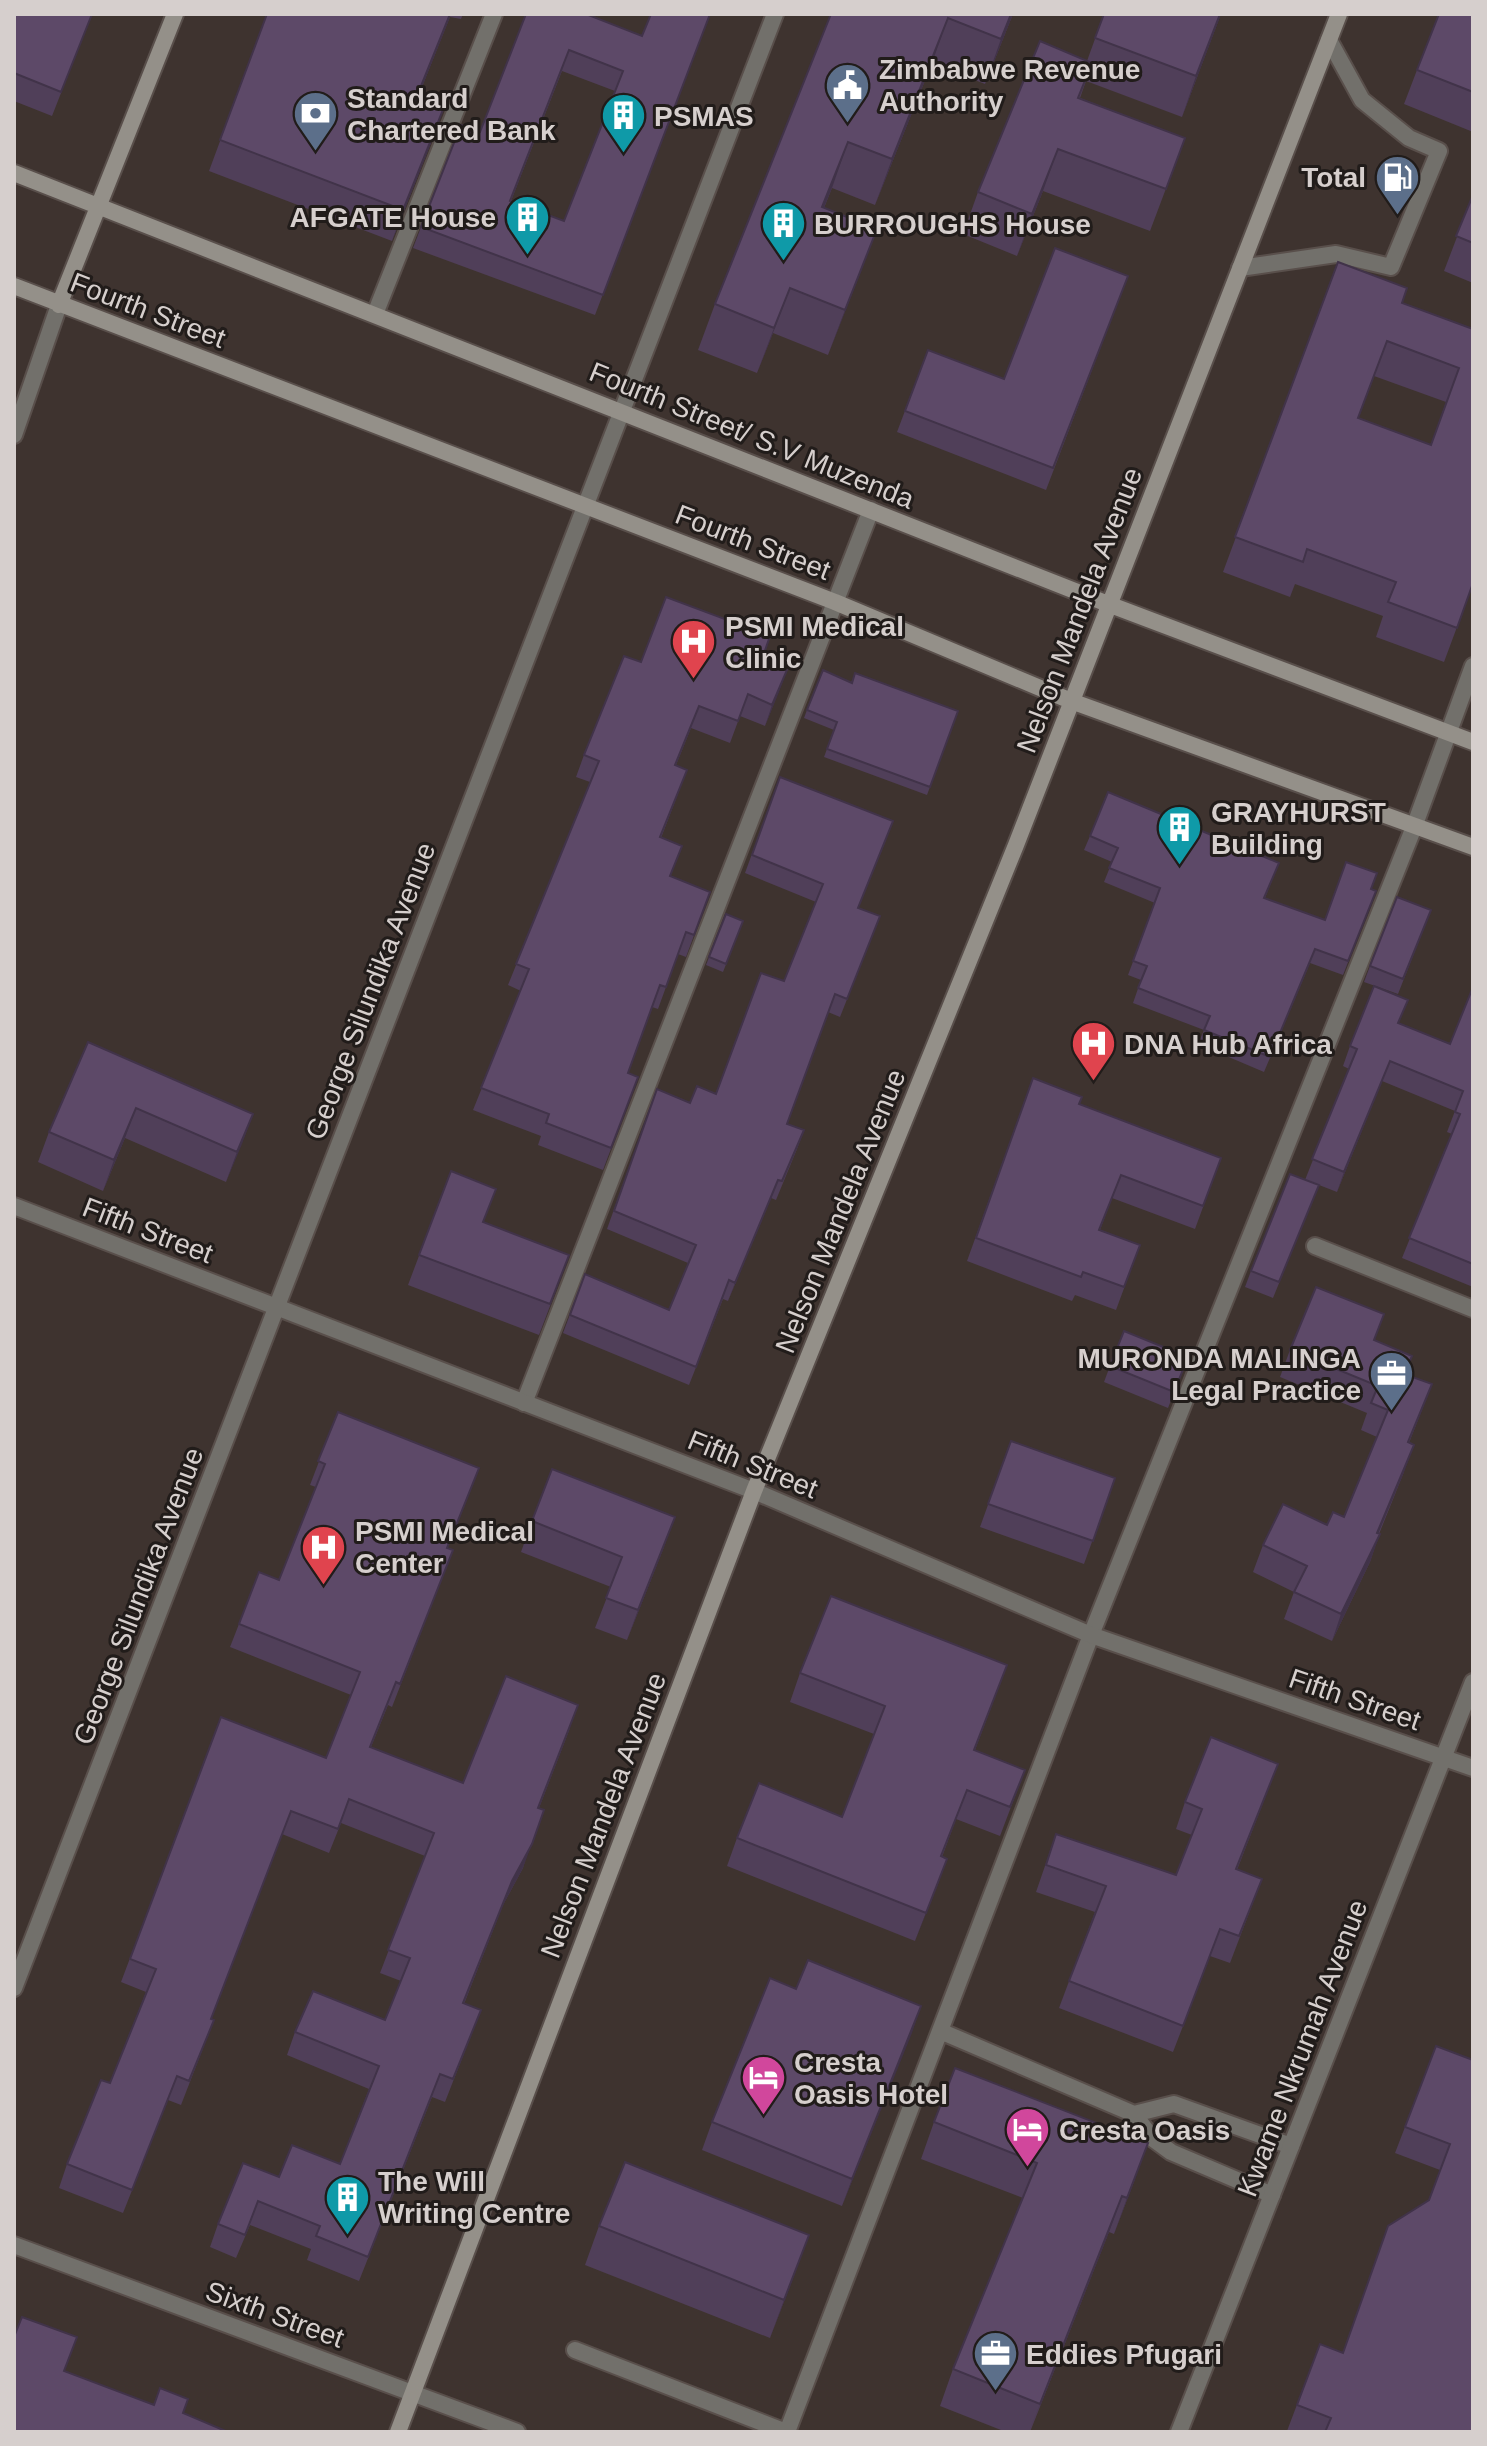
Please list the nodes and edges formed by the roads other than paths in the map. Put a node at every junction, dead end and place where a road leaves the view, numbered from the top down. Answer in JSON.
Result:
{"nodes":[{"id":1,"x":175,"y":14,"type":"edge"},
{"id":2,"x":494,"y":14,"type":"edge"},
{"id":3,"x":775,"y":14,"type":"edge"},
{"id":4,"x":1339,"y":14,"type":"edge"},
{"id":5,"x":1329,"y":40,"type":"junction"},
{"id":6,"x":14,"y":173,"type":"edge"},
{"id":7,"x":97,"y":206,"type":"junction"},
{"id":8,"x":1240,"y":268,"type":"junction"},
{"id":9,"x":14,"y":286,"type":"edge"},
{"id":10,"x":59,"y":305,"type":"junction"},
{"id":11,"x":375,"y":314,"type":"junction"},
{"id":12,"x":619,"y":410,"type":"junction"},
{"id":13,"x":14,"y":435,"type":"edge"},
{"id":14,"x":582,"y":505,"type":"junction"},
{"id":15,"x":871,"y":510,"type":"junction"},
{"id":16,"x":835,"y":602,"type":"junction"},
{"id":17,"x":1108,"y":604,"type":"junction"},
{"id":18,"x":1473,"y":666,"type":"edge"},
{"id":19,"x":1071,"y":701,"type":"junction"},
{"id":20,"x":1448,"y":732,"type":"junction"},
{"id":21,"x":1473,"y":742,"type":"edge"},
{"id":22,"x":1414,"y":827,"type":"junction"},
{"id":23,"x":1473,"y":847,"type":"edge"},
{"id":24,"x":14,"y":1206,"type":"edge"},
{"id":25,"x":1315,"y":1246,"type":"dead end"},
{"id":26,"x":278,"y":1308,"type":"junction"},
{"id":27,"x":1473,"y":1309,"type":"edge"},
{"id":28,"x":524,"y":1403,"type":"junction"},
{"id":29,"x":754,"y":1491,"type":"junction"},
{"id":30,"x":1091,"y":1635,"type":"junction"},
{"id":31,"x":1473,"y":1682,"type":"edge"},
{"id":32,"x":1444,"y":1758,"type":"junction"},
{"id":33,"x":1473,"y":1768,"type":"edge"},
{"id":34,"x":14,"y":1988,"type":"edge"},
{"id":35,"x":940,"y":2031,"type":"junction"},
{"id":36,"x":1134,"y":2114,"type":"junction"},
{"id":37,"x":1291,"y":2146,"type":"junction"},
{"id":38,"x":1272,"y":2195,"type":"junction"},
{"id":39,"x":14,"y":2245,"type":"edge"},
{"id":40,"x":575,"y":2350,"type":"dead end"},
{"id":41,"x":413,"y":2392,"type":"junction"},
{"id":42,"x":398,"y":2432,"type":"edge"},
{"id":43,"x":517,"y":2432,"type":"edge"},
{"id":44,"x":787,"y":2432,"type":"edge"},
{"id":45,"x":1179,"y":2432,"type":"edge"}],
"edges":[{"from":1,"to":7,"type":"main road"},
{"from":2,"to":11,"type":"street"},
{"from":3,"to":12,"type":"street","name":"George Silundika Avenue"},
{"from":4,"to":5,"type":"main road","name":"Nelson Mandela Avenue"},
{"from":5,"to":8,"type":"main road","name":"Nelson Mandela Avenue"},
{"from":5,"to":8,"type":"street"},
{"from":6,"to":7,"type":"main road","name":"Fourth Street/ S.V Muzenda"},
{"from":7,"to":10,"type":"main road"},
{"from":7,"to":11,"type":"main road","name":"Fourth Street/ S.V Muzenda"},
{"from":8,"to":17,"type":"main road","name":"Nelson Mandela Avenue"},
{"from":9,"to":10,"type":"main road","name":"Fourth Street"},
{"from":10,"to":13,"type":"street"},
{"from":10,"to":14,"type":"main road","name":"Fourth Street"},
{"from":11,"to":12,"type":"main road","name":"Fourth Street/ S.V Muzenda"},
{"from":12,"to":14,"type":"street","name":"George Silundika Avenue"},
{"from":12,"to":15,"type":"main road","name":"Fourth Street/ S.V Muzenda"},
{"from":14,"to":16,"type":"main road","name":"Fourth Street"},
{"from":14,"to":26,"type":"street","name":"George Silundika Avenue"},
{"from":15,"to":16,"type":"street"},
{"from":15,"to":17,"type":"main road","name":"Fourth Street/ S.V Muzenda"},
{"from":16,"to":19,"type":"main road","name":"Fourth Street"},
{"from":16,"to":28,"type":"street"},
{"from":17,"to":19,"type":"main road","name":"Nelson Mandela Avenue"},
{"from":17,"to":20,"type":"main road","name":"Fourth Street/ S.V Muzenda"},
{"from":18,"to":20,"type":"street"},
{"from":19,"to":22,"type":"main road","name":"Fourth Street"},
{"from":19,"to":29,"type":"main road","name":"Nelson Mandela Avenue"},
{"from":20,"to":21,"type":"main road","name":"Fourth Street/ S.V Muzenda"},
{"from":20,"to":22,"type":"street"},
{"from":22,"to":23,"type":"main road","name":"Fourth Street"},
{"from":22,"to":30,"type":"street"},
{"from":24,"to":26,"type":"street","name":"Fifth Street"},
{"from":25,"to":27,"type":"street"},
{"from":26,"to":28,"type":"street","name":"Fifth Street"},
{"from":26,"to":34,"type":"street","name":"George Silundika Avenue"},
{"from":28,"to":29,"type":"street","name":"Fifth Street"},
{"from":29,"to":30,"type":"street","name":"Fifth Street"},
{"from":29,"to":41,"type":"main road","name":"Nelson Mandela Avenue"},
{"from":30,"to":32,"type":"street","name":"Fifth Street"},
{"from":30,"to":35,"type":"street"},
{"from":31,"to":32,"type":"street","name":"Kwame Nkrumah Avenue"},
{"from":32,"to":33,"type":"street","name":"Fifth Street"},
{"from":32,"to":37,"type":"street","name":"Kwame Nkrumah Avenue"},
{"from":35,"to":36,"type":"street"},
{"from":35,"to":44,"type":"street"},
{"from":36,"to":37,"type":"street"},
{"from":36,"to":38,"type":"street"},
{"from":37,"to":38,"type":"street","name":"Kwame Nkrumah Avenue"},
{"from":38,"to":45,"type":"street","name":"Kwame Nkrumah Avenue"},
{"from":39,"to":41,"type":"street","name":"Sixth Street"},
{"from":40,"to":44,"type":"street"},
{"from":41,"to":42,"type":"main road","name":"Nelson Mandela Avenue"},
{"from":41,"to":43,"type":"street","name":"Sixth Street"}]}
